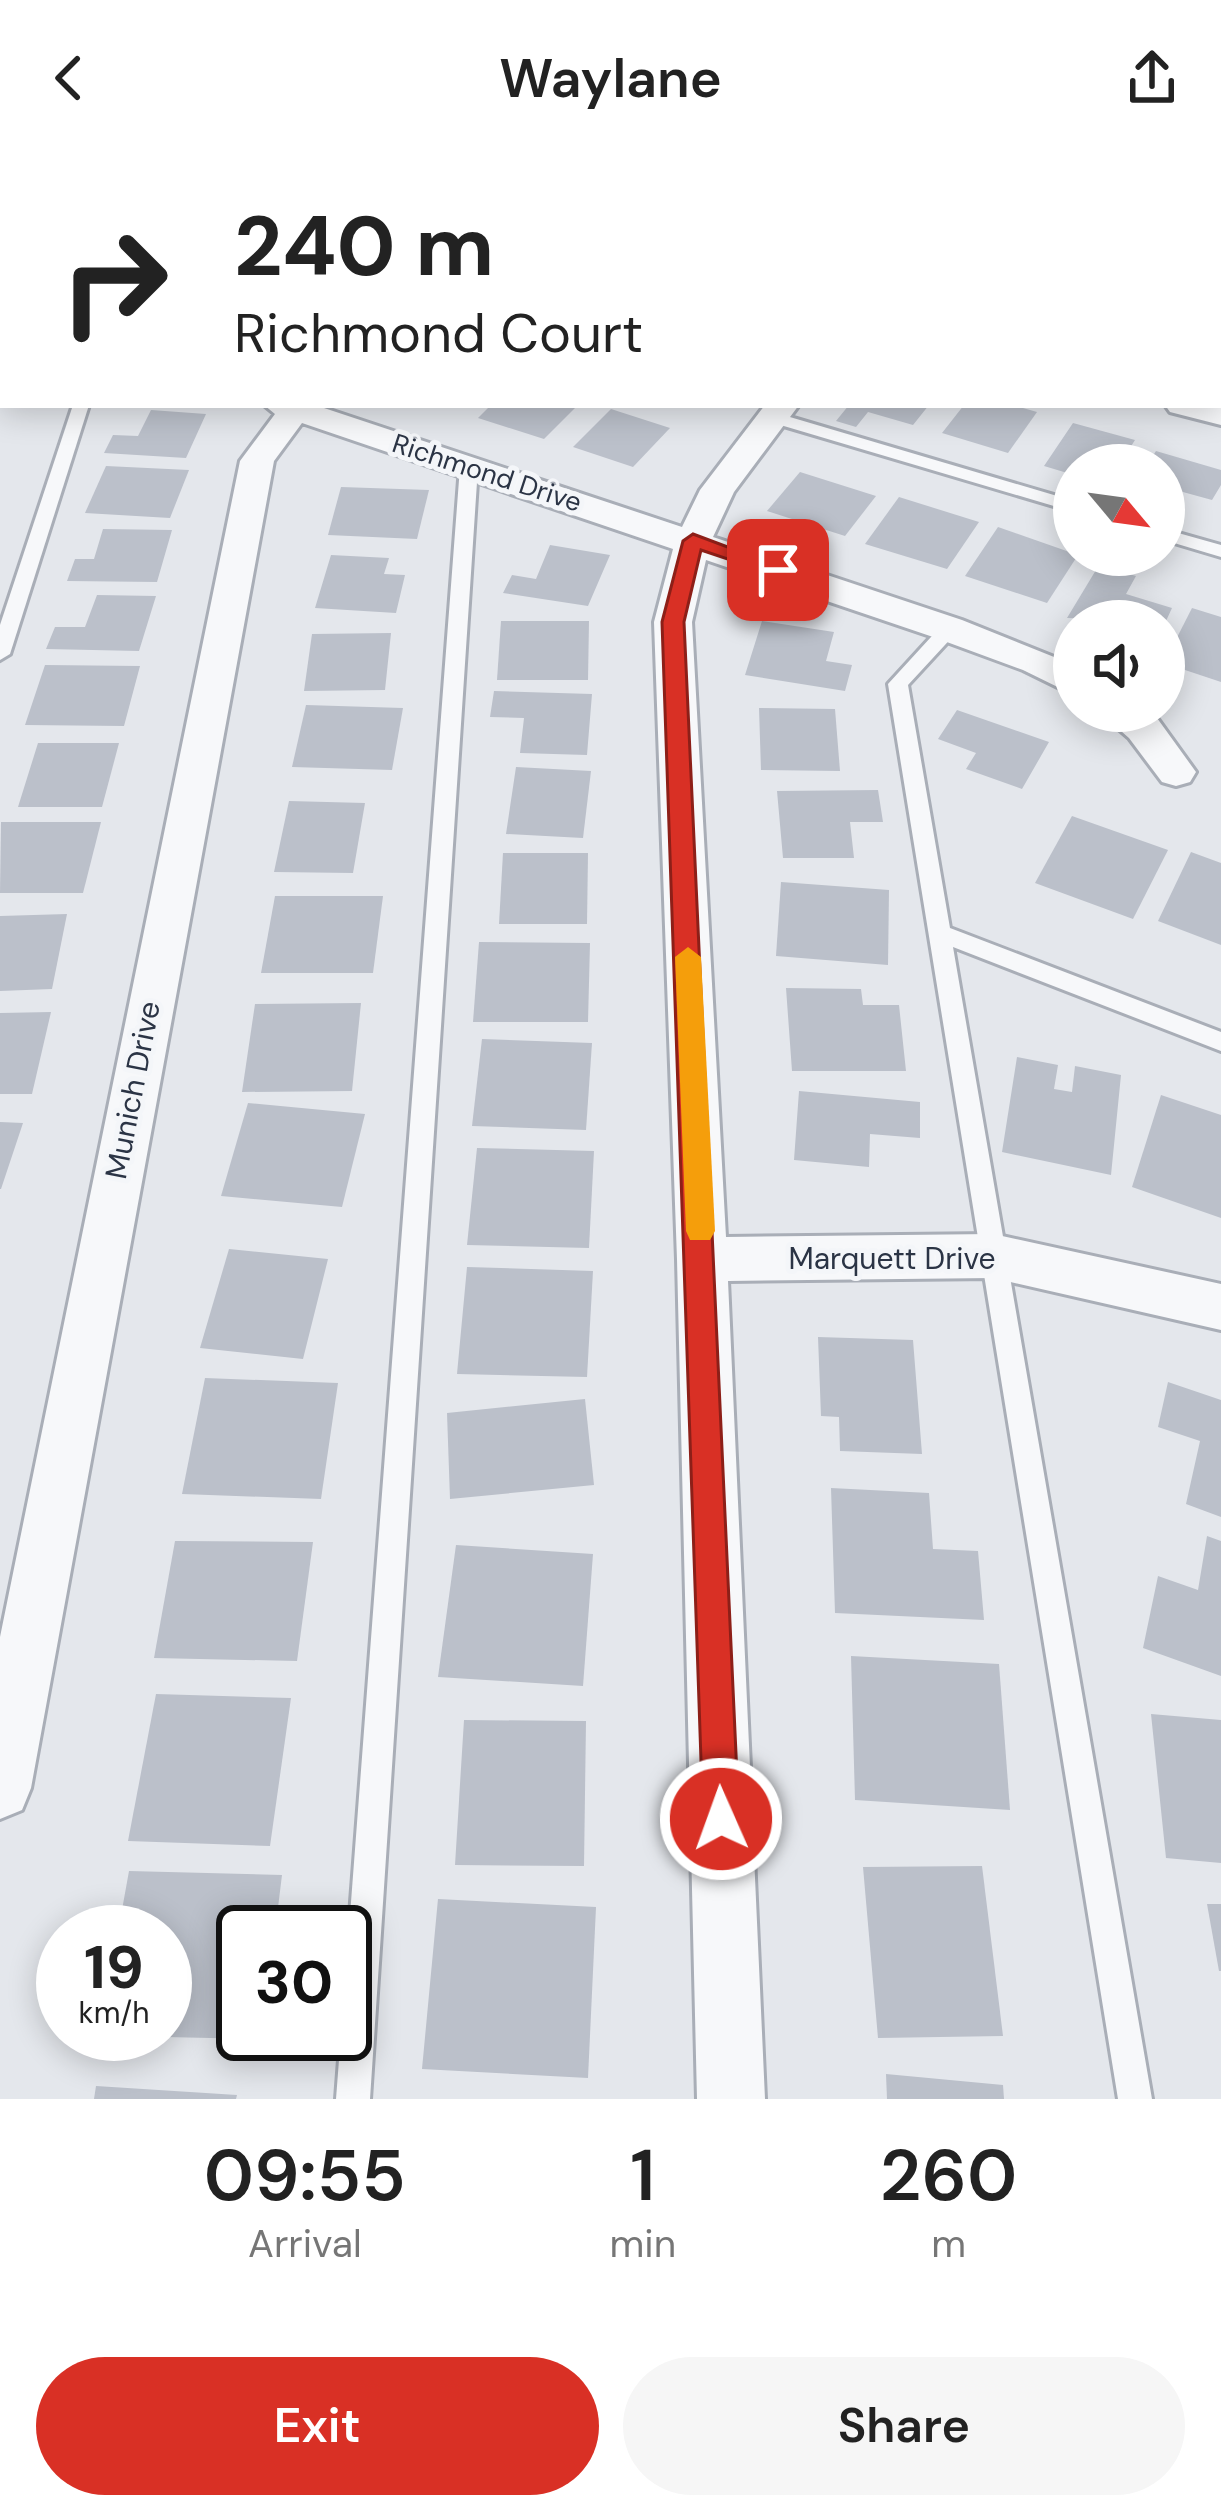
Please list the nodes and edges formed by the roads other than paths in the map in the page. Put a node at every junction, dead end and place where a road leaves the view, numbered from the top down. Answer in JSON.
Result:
{"nodes":[{"id":1,"x":80,"y":408,"type":"edge"},
{"id":2,"x":289,"y":408,"type":"edge"},
{"id":3,"x":296,"y":408,"type":"edge"},
{"id":4,"x":778,"y":411,"type":"edge"},
{"id":5,"x":469,"y":467,"type":"junction"},
{"id":6,"x":1053,"y":500,"type":"edge"},
{"id":7,"x":1185,"y":540,"type":"edge"},
{"id":8,"x":693,"y":541,"type":"junction"},
{"id":9,"x":1221,"y":551,"type":"edge"},
{"id":10,"x":949,"y":629,"type":"junction"},
{"id":11,"x":0,"y":654,"type":"edge"},
{"id":12,"x":1053,"y":670,"type":"edge"},
{"id":13,"x":1146,"y":732,"type":"edge"},
{"id":14,"x":1176,"y":772,"type":"dead end"},
{"id":15,"x":943,"y":934,"type":"junction"},
{"id":16,"x":1221,"y":1042,"type":"edge"},
{"id":17,"x":993,"y":1256,"type":"junction"},
{"id":18,"x":702,"y":1259,"type":"junction"},
{"id":19,"x":1221,"y":1307,"type":"edge"},
{"id":20,"x":0,"y":1788,"type":"edge"},
{"id":21,"x":353,"y":2099,"type":"edge"},
{"id":22,"x":730,"y":2099,"type":"edge"},
{"id":23,"x":1135,"y":2099,"type":"edge"}],
"edges":[{"from":1,"to":11,"type":"lane"},
{"from":2,"to":20,"type":"street","name":"Munich Drive"},
{"from":3,"to":5,"type":"street","name":"Richmond Drive"},
{"from":4,"to":6,"type":"lane"},
{"from":4,"to":8,"type":"street"},
{"from":5,"to":8,"type":"street","name":"Richmond Drive"},
{"from":5,"to":21,"type":"lane"},
{"from":7,"to":9,"type":"lane"},
{"from":8,"to":10,"type":"street","name":"Richmond Drive"},
{"from":8,"to":18,"type":"street"},
{"from":10,"to":12,"type":"street","name":"Richmond Drive"},
{"from":10,"to":15,"type":"lane"},
{"from":13,"to":14,"type":"street"},
{"from":15,"to":16,"type":"lane"},
{"from":15,"to":17,"type":"lane"},
{"from":17,"to":18,"type":"street","name":"Marquett Drive"},
{"from":17,"to":19,"type":"street","name":"Marquett Drive"},
{"from":17,"to":23,"type":"lane"},
{"from":18,"to":22,"type":"street"}]}
